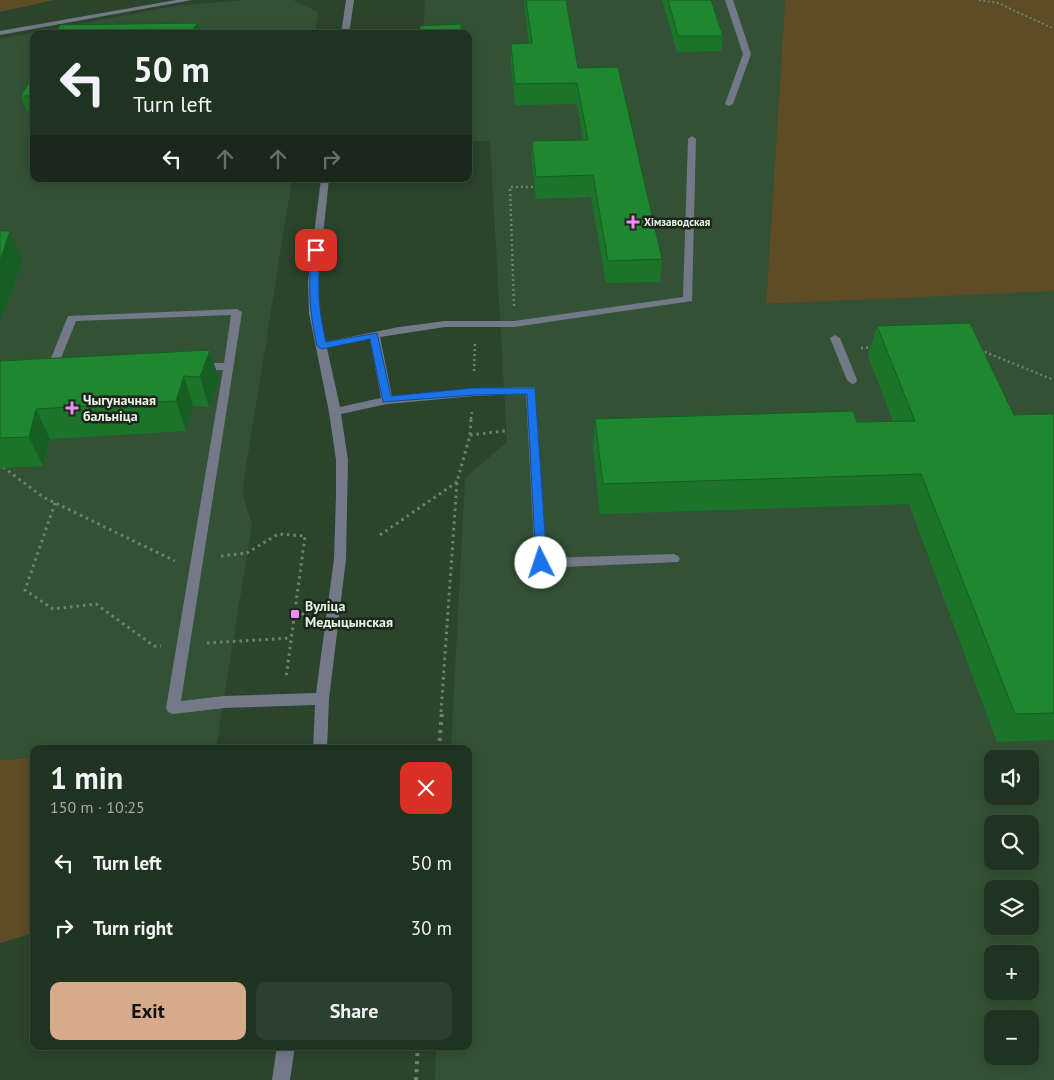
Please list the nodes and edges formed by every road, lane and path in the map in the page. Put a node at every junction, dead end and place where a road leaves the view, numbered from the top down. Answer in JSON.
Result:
{"nodes":[{"id":1,"x":188,"y":0,"type":"edge"},
{"id":2,"x":350,"y":0,"type":"edge"},
{"id":3,"x":729,"y":0,"type":"edge"},
{"id":4,"x":979,"y":0,"type":"edge"},
{"id":5,"x":1054,"y":29,"type":"edge"},
{"id":6,"x":346,"y":30,"type":"edge"},
{"id":7,"x":0,"y":33,"type":"edge"},
{"id":8,"x":729,"y":104,"type":"dead end"},
{"id":9,"x":692,"y":139,"type":"dead end"},
{"id":10,"x":326,"y":182,"type":"edge"},
{"id":11,"x":533,"y":187,"type":"edge"},
{"id":12,"x":514,"y":324,"type":"junction"},
{"id":13,"x":374,"y":335,"type":"junction"},
{"id":14,"x":835,"y":338,"type":"dead end"},
{"id":15,"x":475,"y":341,"type":"dead end"},
{"id":16,"x":322,"y":346,"type":"junction"},
{"id":17,"x":880,"y":347,"type":"edge"},
{"id":18,"x":976,"y":349,"type":"edge"},
{"id":19,"x":841,"y":352,"type":"junction"},
{"id":20,"x":229,"y":366,"type":"junction"},
{"id":21,"x":189,"y":368,"type":"edge"},
{"id":22,"x":60,"y":373,"type":"edge"},
{"id":23,"x":852,"y":380,"type":"dead end"},
{"id":24,"x":1054,"y":380,"type":"edge"},
{"id":25,"x":474,"y":392,"type":"junction"},
{"id":26,"x":387,"y":400,"type":"junction"},
{"id":27,"x":335,"y":412,"type":"junction"},
{"id":28,"x":504,"y":431,"type":"dead end"},
{"id":29,"x":470,"y":435,"type":"junction"},
{"id":30,"x":3,"y":468,"type":"edge"},
{"id":31,"x":457,"y":482,"type":"junction"},
{"id":32,"x":54,"y":503,"type":"junction"},
{"id":33,"x":380,"y":535,"type":"dead end"},
{"id":34,"x":197,"y":558,"type":"junction"},
{"id":35,"x":674,"y":559,"type":"dead end"},
{"id":36,"x":291,"y":638,"type":"junction"},
{"id":37,"x":183,"y":645,"type":"junction"},
{"id":38,"x":322,"y":699,"type":"junction"},
{"id":39,"x":283,"y":700,"type":"junction"},
{"id":40,"x":320,"y":745,"type":"edge"},
{"id":41,"x":439,"y":745,"type":"edge"},
{"id":42,"x":286,"y":1050,"type":"edge"},
{"id":43,"x":418,"y":1050,"type":"edge"},
{"id":44,"x":282,"y":1080,"type":"edge"},
{"id":45,"x":416,"y":1080,"type":"edge"}],
"edges":[{"from":1,"to":7,"type":"street"},
{"from":2,"to":6,"type":"street"},
{"from":3,"to":8,"type":"street"},
{"from":4,"to":5,"type":"path"},
{"from":9,"to":12,"type":"street"},
{"from":10,"to":16,"type":"street"},
{"from":11,"to":12,"type":"path"},
{"from":12,"to":13,"type":"street"},
{"from":13,"to":16,"type":"street"},
{"from":13,"to":26,"type":"street"},
{"from":14,"to":19,"type":"street"},
{"from":15,"to":25,"type":"path"},
{"from":16,"to":27,"type":"street"},
{"from":17,"to":19,"type":"path"},
{"from":18,"to":24,"type":"path"},
{"from":19,"to":23,"type":"street"},
{"from":20,"to":21,"type":"street"},
{"from":20,"to":22,"type":"street"},
{"from":20,"to":34,"type":"street"},
{"from":25,"to":26,"type":"street"},
{"from":25,"to":29,"type":"path"},
{"from":25,"to":35,"type":"street"},
{"from":26,"to":27,"type":"street"},
{"from":27,"to":38,"type":"street"},
{"from":28,"to":29,"type":"path"},
{"from":29,"to":31,"type":"path"},
{"from":30,"to":32,"type":"path"},
{"from":31,"to":33,"type":"path"},
{"from":31,"to":41,"type":"path"},
{"from":32,"to":34,"type":"path"},
{"from":32,"to":37,"type":"path"},
{"from":34,"to":36,"type":"path"},
{"from":34,"to":37,"type":"street"},
{"from":36,"to":37,"type":"path"},
{"from":36,"to":39,"type":"path"},
{"from":37,"to":39,"type":"street"},
{"from":38,"to":39,"type":"street"},
{"from":38,"to":40,"type":"street"},
{"from":42,"to":44,"type":"street"},
{"from":43,"to":45,"type":"path"}]}
